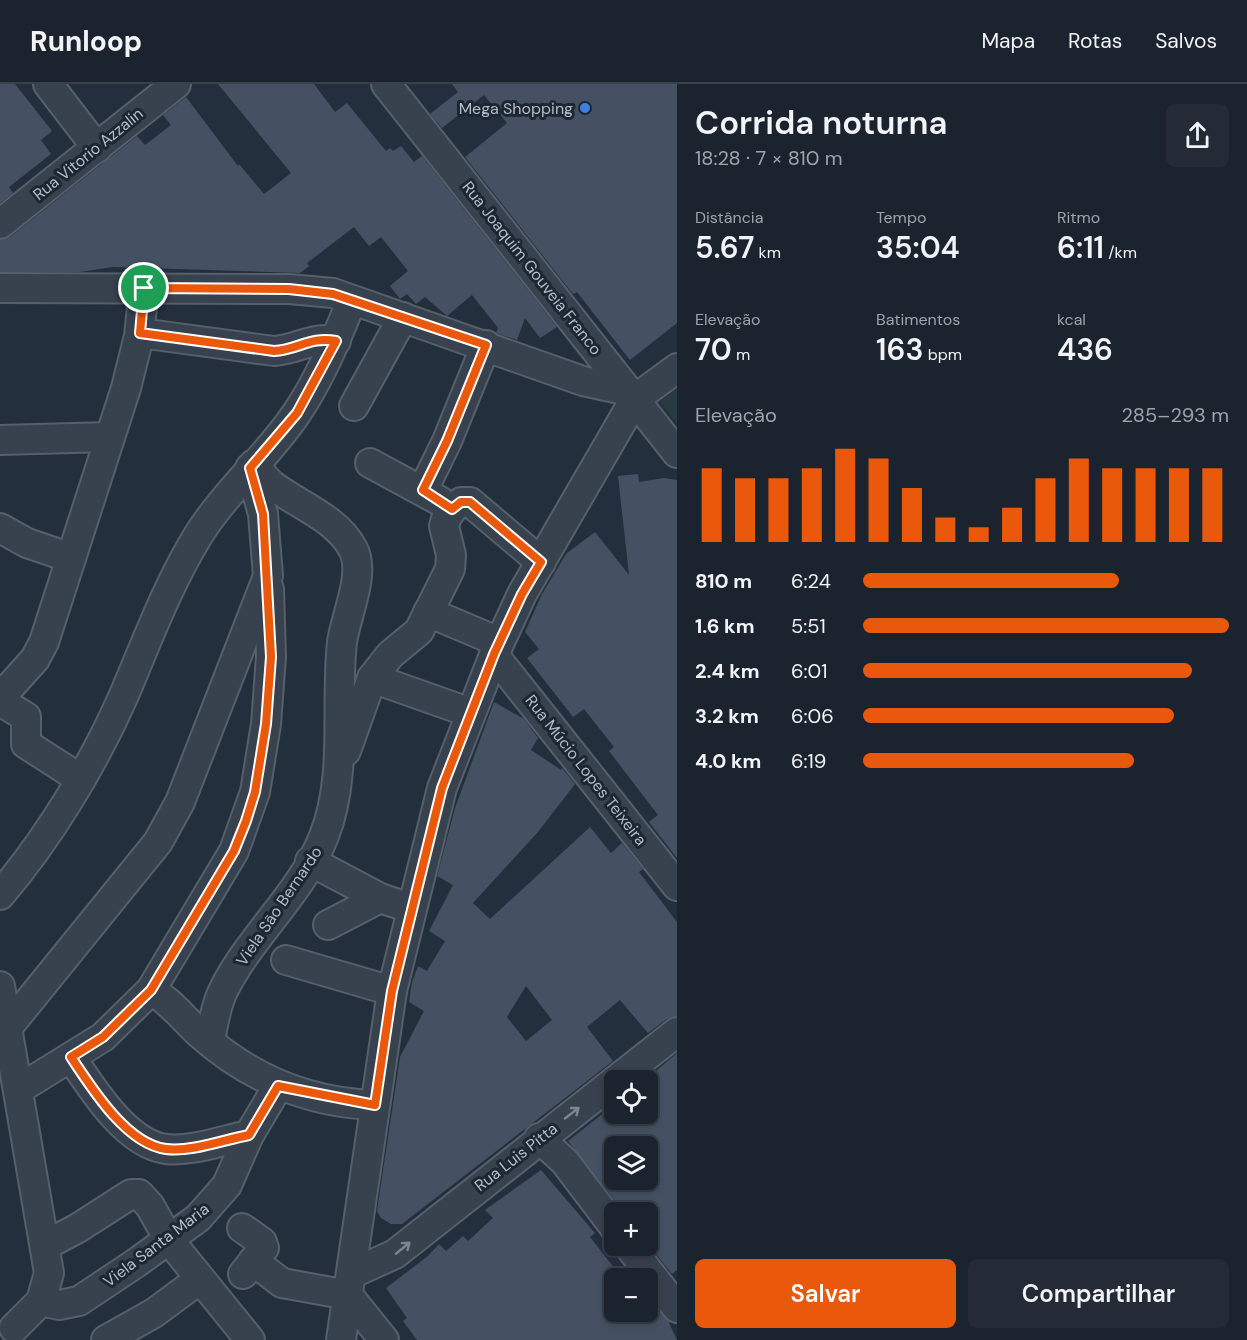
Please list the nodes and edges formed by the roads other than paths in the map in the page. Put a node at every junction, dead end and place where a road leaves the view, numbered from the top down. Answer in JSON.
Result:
{"nodes":[{"id":1,"x":48,"y":84,"type":"edge"},
{"id":2,"x":176,"y":84,"type":"edge"},
{"id":3,"x":386,"y":84,"type":"edge"},
{"id":4,"x":97,"y":148,"type":"junction"},
{"id":5,"x":0,"y":224,"type":"edge"},
{"id":6,"x":0,"y":288,"type":"edge"},
{"id":7,"x":144,"y":288,"type":"junction"},
{"id":8,"x":352,"y":300,"type":"junction"},
{"id":9,"x":403,"y":317,"type":"junction"},
{"id":10,"x":140,"y":333,"type":"junction"},
{"id":11,"x":336,"y":341,"type":"junction"},
{"id":12,"x":486,"y":345,"type":"junction"},
{"id":13,"x":677,"y":368,"type":"edge"},
{"id":14,"x":632,"y":395,"type":"junction"},
{"id":15,"x":354,"y":406,"type":"dead end"},
{"id":16,"x":109,"y":437,"type":"junction"},
{"id":17,"x":0,"y":440,"type":"edge"},
{"id":18,"x":677,"y":453,"type":"edge"},
{"id":19,"x":370,"y":463,"type":"dead end"},
{"id":20,"x":252,"y":466,"type":"junction"},
{"id":21,"x":423,"y":490,"type":"junction"},
{"id":22,"x":452,"y":509,"type":"junction"},
{"id":23,"x":0,"y":528,"type":"edge"},
{"id":24,"x":71,"y":558,"type":"junction"},
{"id":25,"x":541,"y":562,"type":"junction"},
{"id":26,"x":268,"y":576,"type":"junction"},
{"id":27,"x":428,"y":612,"type":"junction"},
{"id":28,"x":496,"y":648,"type":"junction"},
{"id":29,"x":372,"y":678,"type":"junction"},
{"id":30,"x":0,"y":700,"type":"edge"},
{"id":31,"x":471,"y":713,"type":"junction"},
{"id":32,"x":337,"y":766,"type":"junction"},
{"id":33,"x":79,"y":778,"type":"junction"},
{"id":34,"x":310,"y":861,"type":"junction"},
{"id":35,"x":677,"y":886,"type":"edge"},
{"id":36,"x":0,"y":895,"type":"edge"},
{"id":37,"x":380,"y":897,"type":"junction"},
{"id":38,"x":410,"y":908,"type":"junction"},
{"id":39,"x":328,"y":925,"type":"dead end"},
{"id":40,"x":286,"y":960,"type":"dead end"},
{"id":41,"x":0,"y":986,"type":"edge"},
{"id":42,"x":151,"y":990,"type":"junction"},
{"id":43,"x":392,"y":991,"type":"junction"},
{"id":44,"x":8,"y":1027,"type":"junction"},
{"id":45,"x":677,"y":1032,"type":"edge"},
{"id":46,"x":210,"y":1041,"type":"junction"},
{"id":47,"x":71,"y":1057,"type":"junction"},
{"id":48,"x":278,"y":1086,"type":"junction"},
{"id":49,"x":19,"y":1089,"type":"junction"},
{"id":50,"x":375,"y":1105,"type":"junction"},
{"id":51,"x":249,"y":1135,"type":"junction"},
{"id":52,"x":539,"y":1138,"type":"junction"},
{"id":53,"x":604,"y":1213,"type":"edge"},
{"id":54,"x":242,"y":1228,"type":"dead end"},
{"id":55,"x":169,"y":1240,"type":"junction"},
{"id":56,"x":46,"y":1245,"type":"junction"},
{"id":57,"x":637,"y":1256,"type":"edge"},
{"id":58,"x":200,"y":1279,"type":"junction"},
{"id":59,"x":350,"y":1285,"type":"junction"},
{"id":60,"x":41,"y":1301,"type":"junction"},
{"id":61,"x":677,"y":1308,"type":"edge"},
{"id":62,"x":17,"y":1330,"type":"edge"},
{"id":63,"x":106,"y":1340,"type":"edge"},
{"id":64,"x":250,"y":1340,"type":"edge"},
{"id":65,"x":341,"y":1340,"type":"edge"},
{"id":66,"x":384,"y":1340,"type":"edge"}],
"edges":[{"from":1,"to":4,"type":"street"},
{"from":2,"to":4,"type":"street","name":"Rua Vitorio Azzalin"},
{"from":3,"to":14,"type":"street","name":"Rua Joaquim Gouveia Franco"},
{"from":4,"to":5,"type":"street","name":"Rua Vitorio Azzalin"},
{"from":6,"to":7,"type":"street"},
{"from":7,"to":8,"type":"street"},
{"from":7,"to":10,"type":"street"},
{"from":8,"to":9,"type":"street"},
{"from":8,"to":11,"type":"street"},
{"from":9,"to":12,"type":"street"},
{"from":9,"to":15,"type":"street"},
{"from":10,"to":11,"type":"street"},
{"from":10,"to":16,"type":"street"},
{"from":11,"to":20,"type":"street"},
{"from":12,"to":14,"type":"street"},
{"from":12,"to":21,"type":"street"},
{"from":13,"to":14,"type":"street"},
{"from":14,"to":18,"type":"street","name":"Rua Joaquim Gouveia Franco"},
{"from":14,"to":25,"type":"street"},
{"from":16,"to":17,"type":"street"},
{"from":16,"to":24,"type":"street"},
{"from":19,"to":21,"type":"street"},
{"from":20,"to":26,"type":"street"},
{"from":20,"to":32,"type":"street","name":"Viela São Bernardo"},
{"from":20,"to":33,"type":"street"},
{"from":21,"to":22,"type":"street"},
{"from":22,"to":25,"type":"street"},
{"from":22,"to":27,"type":"street","name":"Viela São Bernardo"},
{"from":23,"to":24,"type":"street"},
{"from":24,"to":30,"type":"street"},
{"from":25,"to":28,"type":"street"},
{"from":26,"to":42,"type":"street"},
{"from":26,"to":44,"type":"street"},
{"from":27,"to":28,"type":"street"},
{"from":27,"to":29,"type":"street","name":"Viela São Bernardo"},
{"from":28,"to":31,"type":"street"},
{"from":28,"to":35,"type":"street","name":"Rua Múcio Lopes Teixeira"},
{"from":29,"to":31,"type":"street"},
{"from":29,"to":32,"type":"street","name":"Viela São Bernardo"},
{"from":30,"to":33,"type":"street"},
{"from":31,"to":38,"type":"street"},
{"from":32,"to":34,"type":"street","name":"Viela São Bernardo"},
{"from":33,"to":36,"type":"street"},
{"from":34,"to":37,"type":"street"},
{"from":34,"to":46,"type":"street","name":"Viela São Bernardo"},
{"from":37,"to":38,"type":"street"},
{"from":37,"to":39,"type":"street"},
{"from":38,"to":43,"type":"street"},
{"from":40,"to":43,"type":"street"},
{"from":41,"to":44,"type":"street"},
{"from":42,"to":46,"type":"street"},
{"from":42,"to":47,"type":"street"},
{"from":43,"to":50,"type":"street"},
{"from":44,"to":49,"type":"street"},
{"from":52,"to":45,"type":"street","name":"Rua Luis Pitta","one_way":true},
{"from":46,"to":48,"type":"street"},
{"from":47,"to":49,"type":"street"},
{"from":47,"to":51,"type":"street"},
{"from":48,"to":50,"type":"street"},
{"from":48,"to":51,"type":"street","name":"Viela Santa Maria"},
{"from":49,"to":56,"type":"street"},
{"from":50,"to":59,"type":"street"},
{"from":51,"to":55,"type":"street","name":"Viela Santa Maria"},
{"from":52,"to":53,"type":"street"},
{"from":59,"to":52,"type":"street","name":"Rua Luis Pitta","one_way":true},
{"from":54,"to":59,"type":"street"},
{"from":55,"to":56,"type":"street"},
{"from":55,"to":58,"type":"street"},
{"from":55,"to":60,"type":"street","name":"Viela Santa Maria"},
{"from":56,"to":60,"type":"street"},
{"from":57,"to":61,"type":"street"},
{"from":58,"to":63,"type":"street"},
{"from":58,"to":64,"type":"street"},
{"from":59,"to":65,"type":"street"},
{"from":59,"to":66,"type":"street"},
{"from":60,"to":62,"type":"street"}]}
